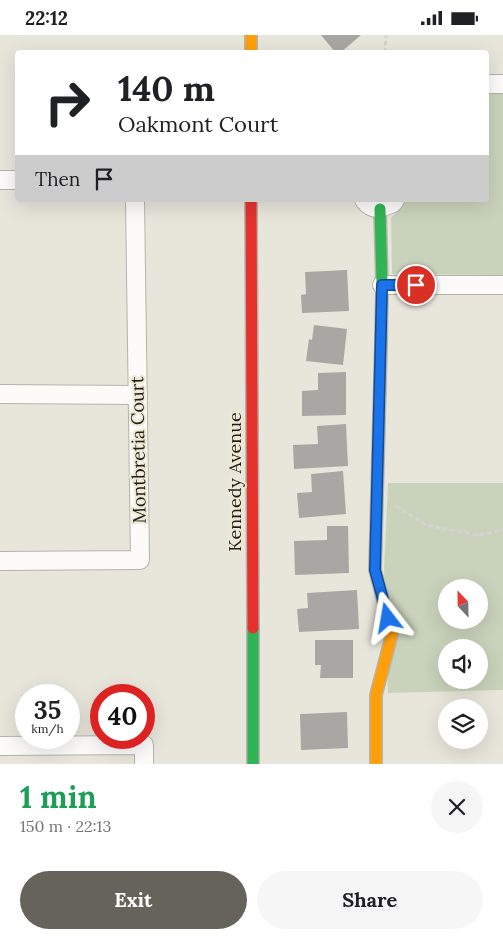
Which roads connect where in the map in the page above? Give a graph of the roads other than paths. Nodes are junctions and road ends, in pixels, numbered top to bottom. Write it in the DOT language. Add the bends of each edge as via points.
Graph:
graph roads {
  1 [pos="251,35"];
  2 [pos="251,50"];
  3 [pos="489,84"];
  4 [pos="503,84"];
  5 [pos="0,180"];
  6 [pos="15,180"];
  7 [pos="135,202"];
  8 [pos="251,202"];
  9 [pos="366,202"];
  10 [pos="387,204"];
  11 [pos="382,285"];
  12 [pos="503,285"];
  13 [pos="0,394"];
  14 [pos="138,395"];
  15 [pos="0,561"];
  16 [pos="0,746"];
  17 [pos="144,764"];
  18 [pos="252,764"];
  19 [pos="376,764"];
  1 -- 2 [label="street"];
  3 -- 4 [label="street"];
  5 -- 6 [label="street"];
  7 -- 14 [label="street, Montbretia Court"];
  8 -- 18 [label="street, Kennedy Avenue"];
  9 -- 10 [label="street" via="368,205"];
  10 -- 11 [label="street"];
  11 -- 12 [label="street"];
  11 -- 19 [label="street" via="375,570 392,634 376,695"];
  13 -- 14 [label="street"];
  14 -- 15 [label="street, Montbretia Court" via="140,560"];
  16 -- 17 [label="street" via="144,745"];
}
